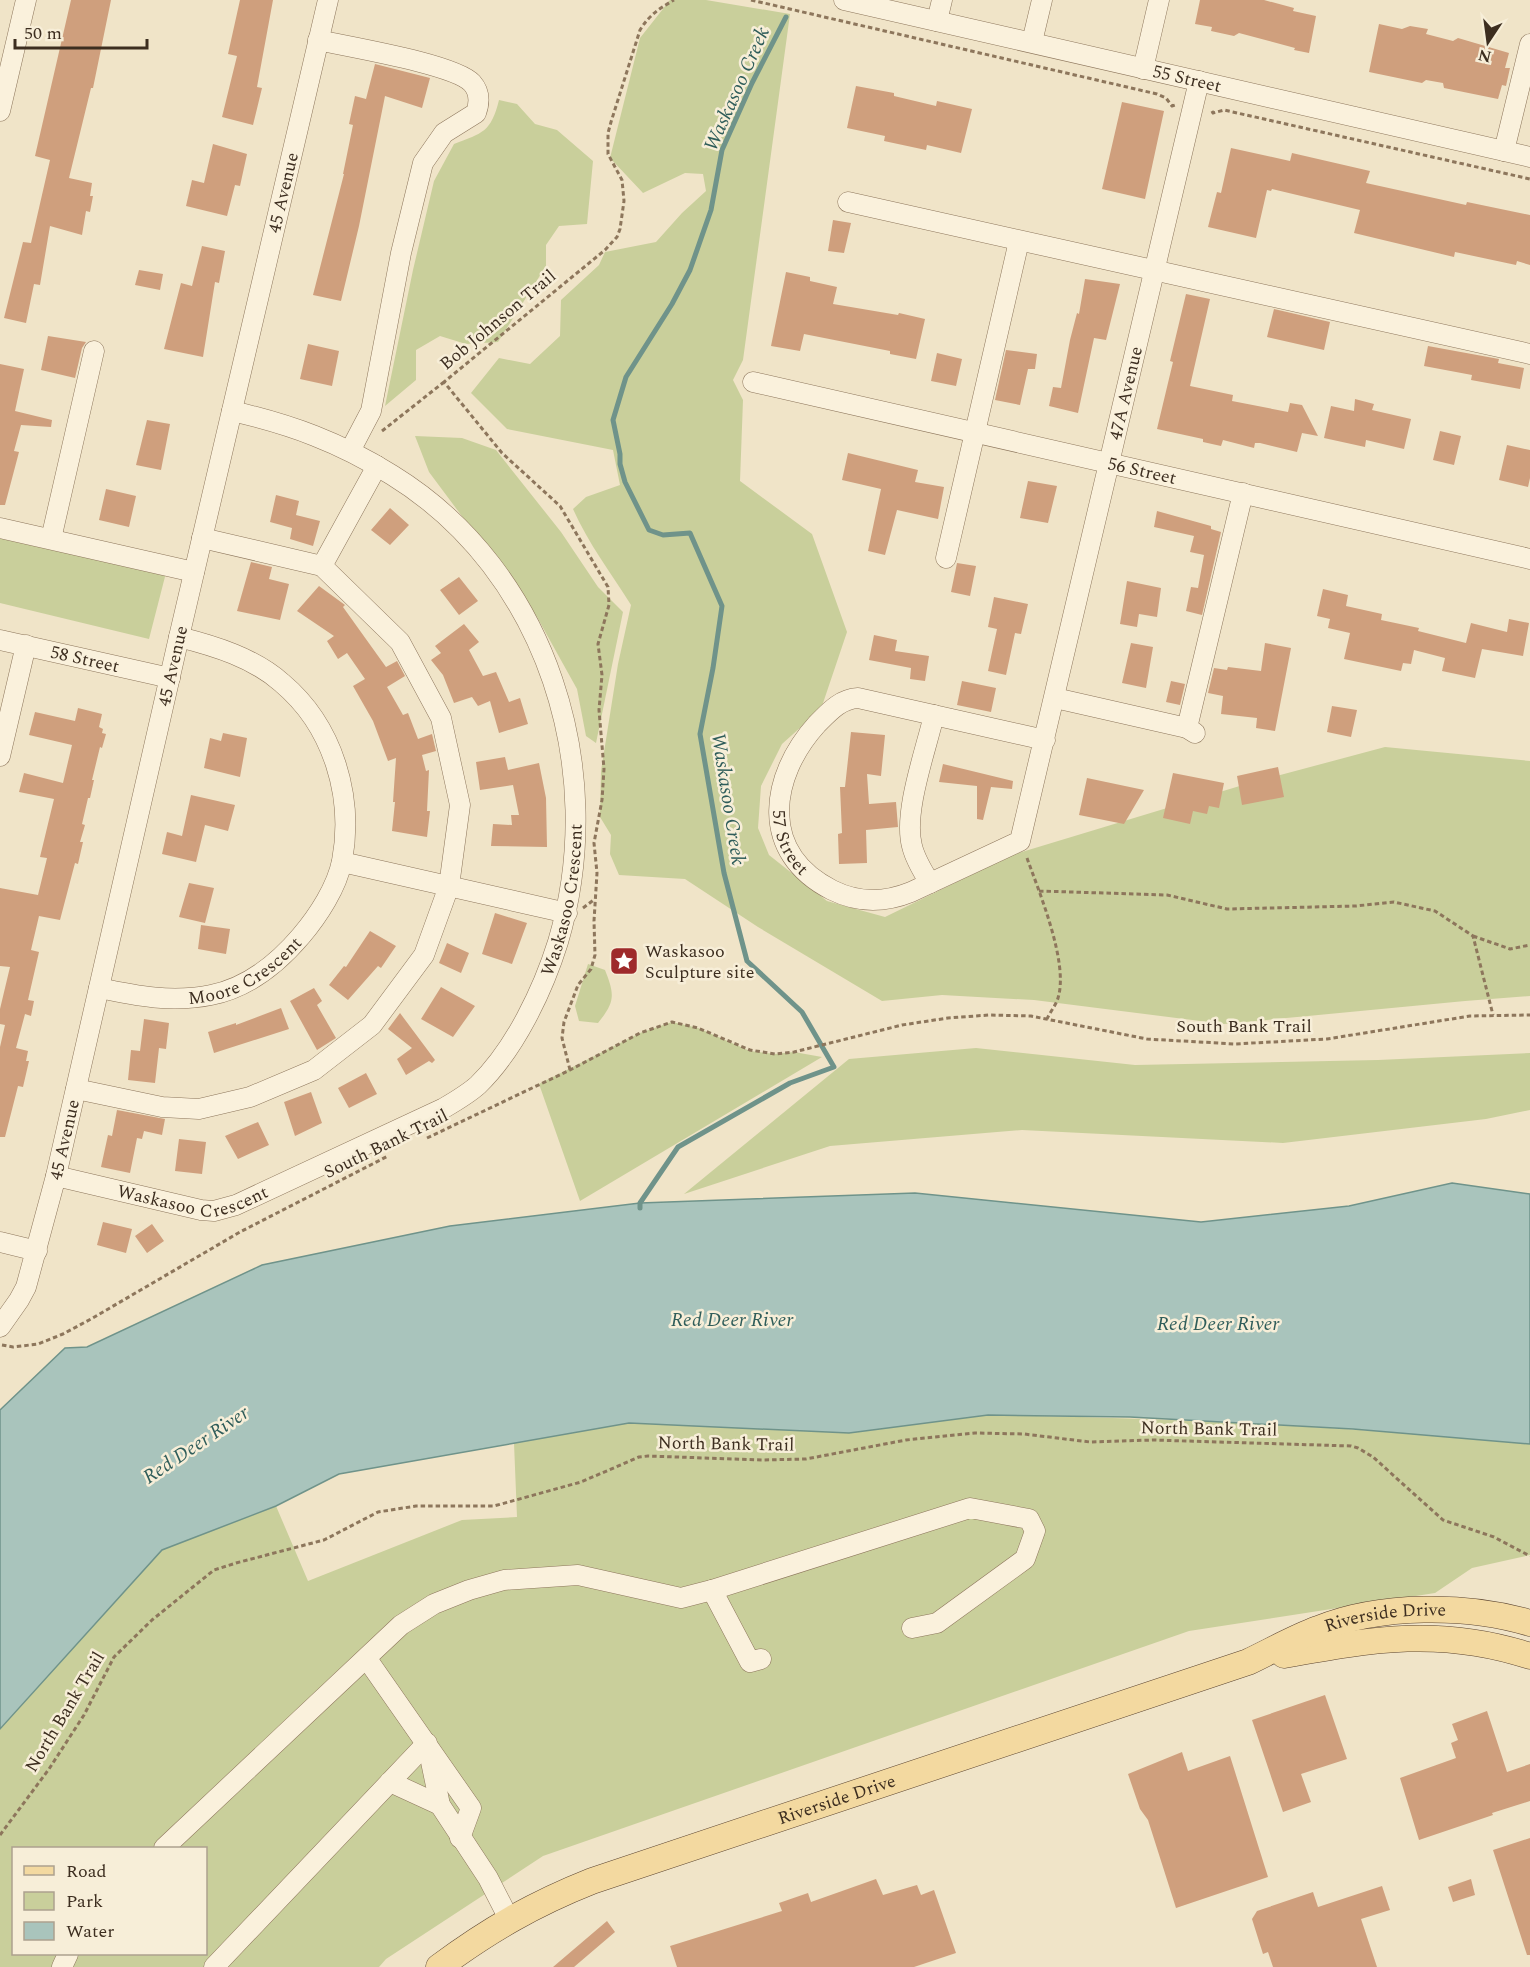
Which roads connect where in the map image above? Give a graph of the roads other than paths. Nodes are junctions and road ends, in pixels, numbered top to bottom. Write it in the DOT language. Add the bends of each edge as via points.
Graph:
graph roads {
  1 [pos="26,0"];
  2 [pos="328,0"];
  3 [pos="844,0"];
  4 [pos="942,0"];
  5 [pos="1042,0"];
  6 [pos="1159,0"];
  7 [pos="937,21"];
  8 [pos="318,40"];
  9 [pos="1032,42"];
  10 [pos="1530,44"];
  11 [pos="1143,69"];
  12 [pos="1199,81"];
  13 [pos="0,111"];
  14 [pos="1504,151"];
  15 [pos="1530,157"];
  16 [pos="848,202"];
  17 [pos="1019,241"];
  18 [pos="1155,271"];
  19 [pos="94,351"];
  20 [pos="1530,354"];
  21 [pos="753,382"];
  22 [pos="232,411"];
  23 [pos="974,431"];
  24 [pos="350,451"];
  25 [pos="1110,462"];
  26 [pos="377,466"];
  27 [pos="1243,493"];
  28 [pos="0,528"];
  29 [pos="202,538"];
  30 [pos="51,539"];
  31 [pos="946,558"];
  32 [pos="1530,559"];
  33 [pos="322,566"];
  34 [pos="194,572"];
  35 [pos="179,637"];
  36 [pos="0,640"];
  37 [pos="26,645"];
  38 [pos="170,678"];
  39 [pos="1055,698"];
  40 [pos="934,715"];
  41 [pos="1045,740"];
  42 [pos="0,756"];
  43 [pos="342,862"];
  44 [pos="930,883"];
  45 [pos="449,886"];
  46 [pos="567,913"];
  47 [pos="99,988"];
  48 [pos="76,1089"];
  49 [pos="56,1176"];
  50 [pos="0,1242"];
  51 [pos="37,1251"];
  52 [pos="0,1327"];
  53 [pos="712,1590"];
  54 [pos="1432,1610"];
  55 [pos="1530,1623"];
  56 [pos="912,1628"];
  57 [pos="1434,1638"];
  58 [pos="1530,1656"];
  59 [pos="367,1659"];
  60 [pos="761,1659"];
  61 [pos="1248,1662"];
  62 [pos="427,1743"];
  63 [pos="390,1782"];
  64 [pos="440,1805"];
  65 [pos="460,1838"];
  66 [pos="165,1847"];
  67 [pos="509,1919"];
  68 [pos="214,1967"];
  69 [pos="439,1967"];
  1 -- 13 [label="street"];
  2 -- 8 [label="street, 45 Avenue"];
  3 -- 7 [label="street, 55 Street"];
  4 -- 7 [label="street"];
  5 -- 9 [label="street"];
  6 -- 11 [label="street"];
  7 -- 9 [label="street, 55 Street"];
  8 -- 22 [label="street, 45 Avenue"];
  8 -- 24 [label="street" via="445,68 472,82 479,94 477,113 444,133 423,163 401,253 371,411"];
  9 -- 11 [label="street, 55 Street"];
  10 -- 14 [label="street"];
  11 -- 12 [label="street, 55 Street"];
  12 -- 14 [label="street, 55 Street"];
  12 -- 18 [label="street, 47A Avenue"];
  14 -- 15 [label="street, 55 Street"];
  16 -- 17 [label="street"];
  17 -- 18 [label="street"];
  17 -- 23 [label="street"];
  18 -- 20 [label="street"];
  18 -- 25 [label="street, 47A Avenue"];
  19 -- 30 [label="street"];
  21 -- 23 [label="street, 56 Street"];
  22 -- 24 [label="street, Waskasoo Crescent" via="302,430"];
  22 -- 29 [label="street, 45 Avenue"];
  23 -- 25 [label="street, 56 Street"];
  23 -- 31 [label="street"];
  24 -- 26 [label="street, Waskasoo Crescent"];
  25 -- 27 [label="street, 56 Street"];
  25 -- 39 [label="street, 47A Avenue"];
  26 -- 33 [label="street"];
  26 -- 46 [label="street, Waskasoo Crescent" via="410,487 475,547 524,614 543,655 569,738 576,796 574,865"];
  27 -- 32 [label="street, 56 Street"];
  27 -- 39 [label="street" via="1191,730"];
  28 -- 30 [label="street"];
  29 -- 33 [label="street"];
  29 -- 34 [label="street, 45 Avenue"];
  30 -- 34 [label="street"];
  33 -- 45 [label="street" via="400,642 441,718 460,805"];
  34 -- 35 [label="street, 45 Avenue"];
  35 -- 38 [label="street, 45 Avenue"];
  35 -- 43 [label="street, Moore Crescent" via="236,655 257,667 281,682 314,719 337,766 344,796"];
  36 -- 37 [label="street, 58 Street"];
  37 -- 38 [label="street, 58 Street"];
  37 -- 42 [label="street"];
  38 -- 47 [label="street, 45 Avenue"];
  39 -- 41 [label="street, 47A Avenue"];
  40 -- 41 [label="street, 57 Street"];
  40 -- 44 [label="street" via="910,824 912,848"];
  40 -- 44 [label="street, 57 Street" via="858,698 842,701 796,751 784,776 779,801 786,846 823,885 851,897 882,901"];
  41 -- 44 [label="street, 57 Street" via="1020,841"];
  43 -- 45 [label="street"];
  43 -- 47 [label="street, Moore Crescent" via="306,930 288,952 245,983 186,999 147,998"];
  45 -- 46 [label="street"];
  45 -- 48 [label="street" via="424,955 372,1025 314,1070 250,1097 199,1109 162,1107"];
  46 -- 49 [label="street, Waskasoo Crescent" via="546,975 519,1030 479,1084 444,1108 236,1205 214,1211"];
  47 -- 48 [label="street, 45 Avenue"];
  48 -- 49 [label="street, 45 Avenue"];
  49 -- 51 [label="street, 45 Avenue"];
  50 -- 51 [label="street"];
  51 -- 52 [label="street, 45 Avenue" via="26,1287"];
  53 -- 56 [label="street" via="970,1508 1029,1519 1035,1531 1025,1559 937,1623"];
  53 -- 59 [label="street" via="681,1598 578,1575 504,1580 434,1604 401,1625"];
  53 -- 60 [label="street" via="750,1662"];
  54 -- 55 [label="main road, Riverside Drive" via="1494,1615"];
  54 -- 57 [label="main road"];
  54 -- 61 [label="main road, Riverside Drive" via="1343,1621 1319,1628"];
  57 -- 58 [label="main road, Riverside Drive"];
  57 -- 61 [label="main road, Riverside Drive" via="1373,1640"];
  59 -- 62 [label="street"];
  59 -- 66 [label="street"];
  61 -- 67 [label="main road, Riverside Drive" via="592,1881"];
  62 -- 63 [label="street"];
  62 -- 64 [label="street"];
  62 -- 65 [label="street" via="471,1808"];
  63 -- 64 [label="street"];
  63 -- 68 [label="street"];
  64 -- 65 [label="street"];
  65 -- 67 [label="street" via="488,1878"];
  67 -- 69 [label="main road, Riverside Drive"];
}
